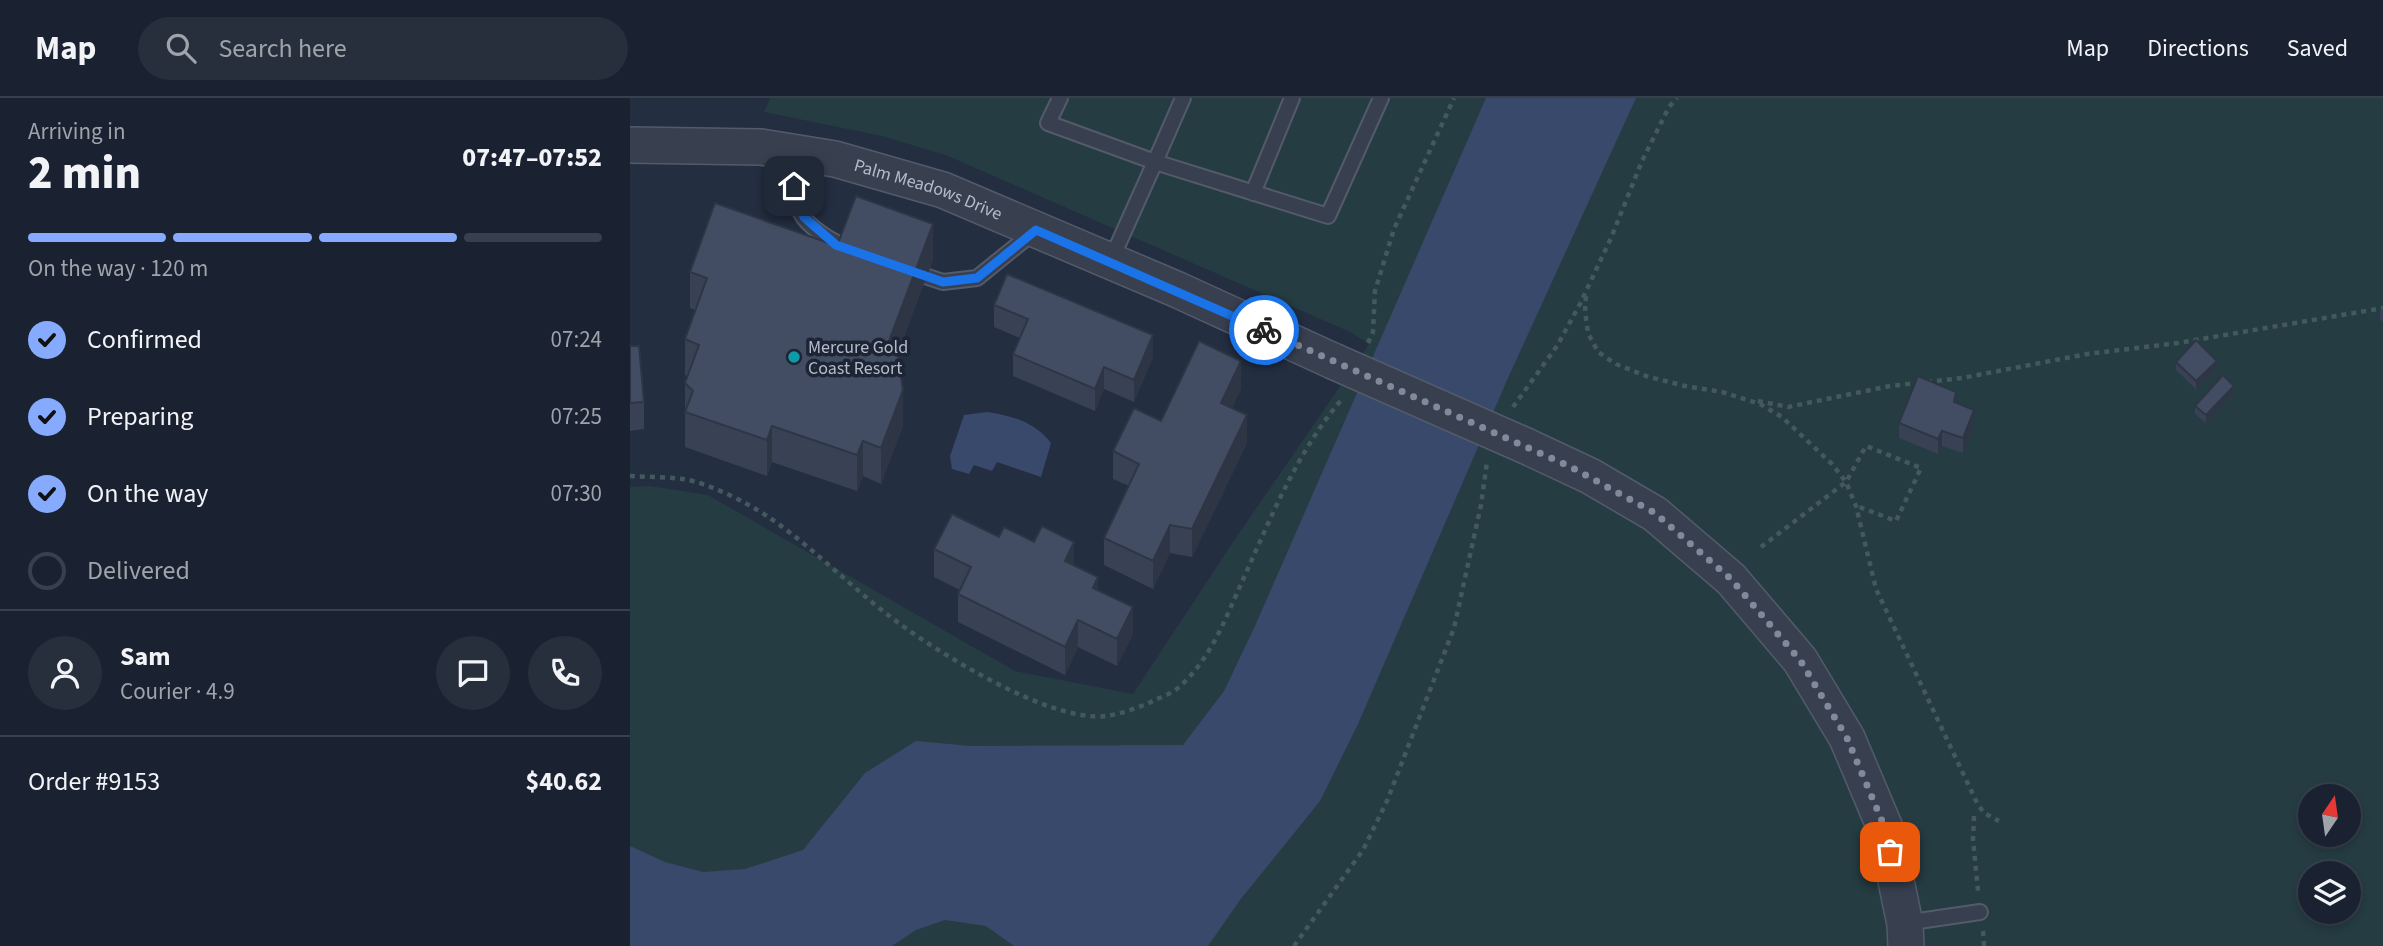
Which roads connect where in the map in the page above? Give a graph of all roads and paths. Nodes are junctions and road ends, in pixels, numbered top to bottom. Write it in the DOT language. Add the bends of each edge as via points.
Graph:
graph roads {
  1 [pos="1060,98"];
  2 [pos="1183,98"];
  3 [pos="1292,98"];
  4 [pos="1381,98"];
  5 [pos="1454,98"];
  6 [pos="1677,98"];
  7 [pos="630,145"];
  8 [pos="791,152"];
  9 [pos="1155,162"];
  10 [pos="1253,192"];
  11 [pos="1036,230"];
  12 [pos="872,257"];
  13 [pos="1110,262"];
  14 [pos="895,266"];
  15 [pos="1587,291"];
  16 [pos="2383,308"];
  17 [pos="1348,357"];
  18 [pos="1344,396"];
  19 [pos="1744,399"];
  20 [pos="1510,413"];
  21 [pos="1487,458"];
  22 [pos="630,476"];
  23 [pos="1846,482"];
  24 [pos="1856,506"];
  25 [pos="1761,547"];
  26 [pos="1975,816"];
  27 [pos="1998,821"];
  28 [pos="1980,912"];
  29 [pos="1905,935"];
  30 [pos="1294,946"];
  31 [pos="1984,946"];
  1 -- 9 [label="lane" via="1048,123"];
  2 -- 9 [label="lane"];
  3 -- 10 [label="lane"];
  4 -- 10 [label="lane" via="1328,216"];
  5 -- 17 [label="path" via="1394,229 1375,291 1373,332"];
  6 -- 15 [label="path" via="1642,161"];
  7 -- 8 [label="street, Palm Meadows Drive" via="761,147"];
  8 -- 11 [label="street, Palm Meadows Drive" via="835,159 943,190"];
  8 -- 12 [label="lane" via="794,186 804,217 836,245"];
  9 -- 10 [label="lane"];
  9 -- 13 [label="lane"];
  11 -- 13 [label="street, Palm Meadows Drive"];
  11 -- 14 [label="lane" via="977,278 943,282"];
  13 -- 17 [label="street, Palm Meadows Drive"];
  15 -- 19 [label="path" via="1588,333 1598,352 1646,376"];
  15 -- 20 [label="path" via="1557,346"];
  16 -- 19 [label="path" via="1890,386 1788,407"];
  17 -- 29 [label="street, Palm Meadows Drive, bridge" via="1590,476 1655,513 1731,579 1800,660 1847,738 1885,828"];
  18 -- 22 [label="path" via="1299,460 1201,663 1177,689 1140,707 1104,716 1063,712 1011,691 942,653 768,517 721,492 685,480"];
  19 -- 23 [label="path" via="1782,417"];
  21 -- 30 [label="path" via="1454,628 1387,801 1363,850"];
  23 -- 24 [label="path"];
  23 -- 24 [label="path" via="1866,446 1921,468 1896,522"];
  23 -- 25 [label="path"];
  24 -- 27 [label="path" via="1876,589 1894,629 1977,803 1983,813"];
  26 -- 28 [label="path"];
  28 -- 29 [label="lane"];
  28 -- 31 [label="path"];
}
